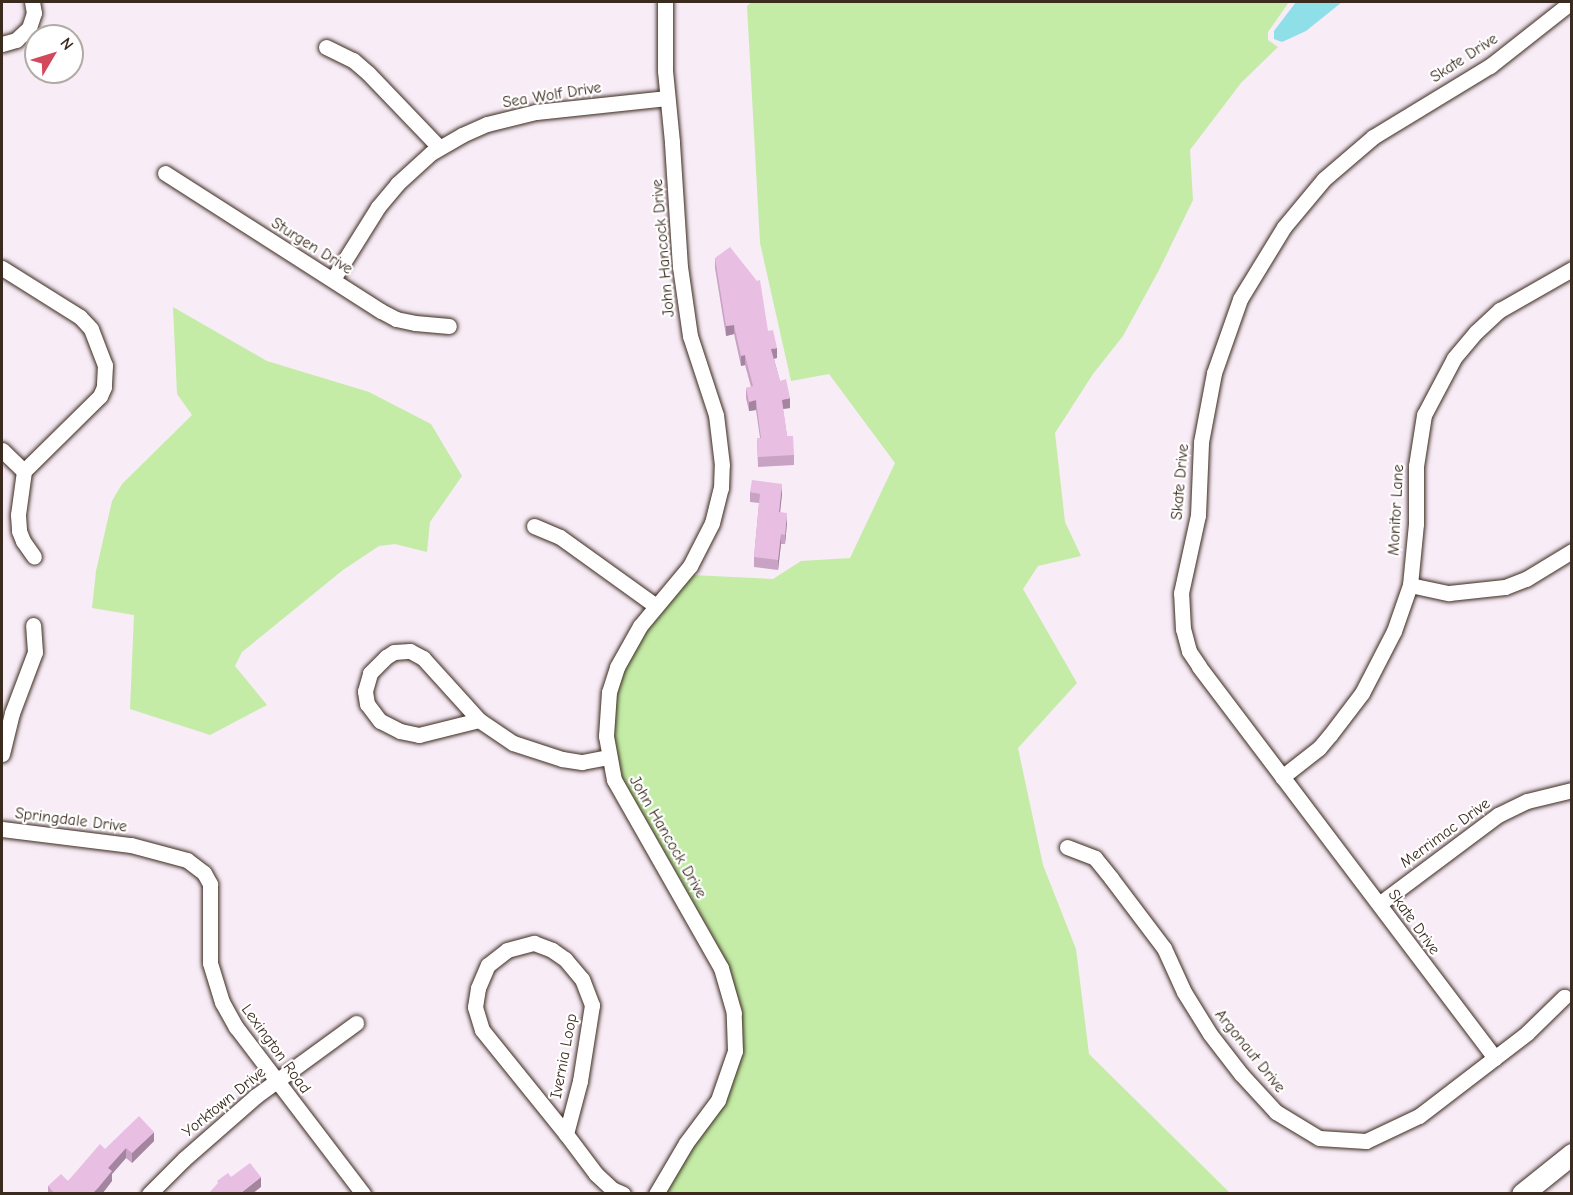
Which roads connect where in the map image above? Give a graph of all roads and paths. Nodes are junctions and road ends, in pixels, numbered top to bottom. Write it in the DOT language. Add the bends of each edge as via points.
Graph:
graph roads {
  1 [pos="32,2"];
  2 [pos="665,2"];
  3 [pos="1571,2"];
  4 [pos="2,44"];
  5 [pos="326,47"];
  6 [pos="667,98"];
  7 [pos="439,147"];
  8 [pos="165,173"];
  9 [pos="2,267"];
  10 [pos="1572,269"];
  11 [pos="333,279"];
  12 [pos="449,326"];
  13 [pos="2,450"];
  14 [pos="24,471"];
  15 [pos="534,526"];
  16 [pos="1572,551"];
  17 [pos="34,557"];
  18 [pos="1410,585"];
  19 [pos="656,606"];
  20 [pos="33,625"];
  21 [pos="479,720"];
  22 [pos="2,754"];
  23 [pos="608,757"];
  24 [pos="1282,777"];
  25 [pos="1572,790"];
  26 [pos="2,829"];
  27 [pos="137,846"];
  28 [pos="1067,847"];
  29 [pos="1379,904"];
  30 [pos="1564,997"];
  31 [pos="356,1023"];
  32 [pos="1495,1058"];
  33 [pos="277,1082"];
  34 [pos="566,1134"];
  35 [pos="1572,1154"];
  36 [pos="149,1194"];
  37 [pos="363,1194"];
  38 [pos="622,1194"];
  39 [pos="656,1194"];
  40 [pos="1522,1194"];
  1 -- 4 [label="street" via="34,13 29,28 16,40"];
  2 -- 6 [label="street, John Hancock Drive"];
  3 -- 24 [label="street, Skate Drive" via="1490,66 1373,137 1324,179 1284,227 1253,274 1226,333 1204,420 1198,515 1182,583 1180,618 1189,651"];
  5 -- 7 [label="street" via="353,60 368,73"];
  6 -- 7 [label="street, Sea Wolf Drive" via="519,115 487,124"];
  6 -- 19 [label="street, John Hancock Drive" via="684,304 690,336 716,415 722,465 721,488 703,543 690,566"];
  7 -- 11 [label="street, Sea Wolf Drive" via="397,184 378,207"];
  8 -- 11 [label="street, Sturgen Drive"];
  9 -- 14 [label="street" via="80,317 91,329 105,365 100,396"];
  10 -- 18 [label="street, Monitor Lane" via="1500,310 1476,332 1454,358 1429,403 1417,457"];
  11 -- 12 [label="street, Sturgen Drive" via="396,319"];
  13 -- 14 [label="street"];
  14 -- 17 [label="street" via="19,531"];
  15 -- 19 [label="street" via="560,537"];
  16 -- 18 [label="street" via="1505,587 1449,593"];
  18 -- 24 [label="street, Monitor Lane" via="1394,631 1362,693 1319,748"];
  19 -- 23 [label="street, John Hancock Drive" via="617,667 606,713"];
  20 -- 22 [label="street" via="35,652"];
  21 -- 21 [label="street" via="423,658 410,651 394,652 370,673 365,691 367,704 380,721 400,731 419,735"];
  21 -- 23 [label="street" via="532,751 582,762"];
  23 -- 39 [label="street, John Hancock Drive" via="614,780 721,968 734,1013 735,1051 718,1100 686,1143"];
  24 -- 29 [label="street, Skate Drive"];
  25 -- 29 [label="street, Merrimac Drive" via="1527,801 1498,815"];
  26 -- 27 [label="street, Springdale Drive"];
  27 -- 33 [label="street, Lexington Road" via="187,860 204,873 210,884 210,963 214,981 236,1027"];
  28 -- 32 [label="street, Argonaut Drive" via="1095,858 1111,878 1164,948 1189,1000 1241,1074 1276,1112 1319,1138 1366,1141 1419,1116"];
  29 -- 32 [label="street, Skate Drive"];
  30 -- 32 [label="street, Argonaut Drive" via="1544,1019"];
  31 -- 33 [label="street, Yorktown Drive"];
  33 -- 36 [label="street, Yorktown Drive" via="214,1131"];
  33 -- 37 [label="street, Lexington Road"];
  34 -- 34 [label="street, Ivernia Loop" via="482,1030 475,1007 488,965 522,944 534,943 565,959 582,979 592,1005 580,1081"];
  34 -- 38 [label="street, Ivernia Loop" via="596,1174"];
  35 -- 40 [label="main road"];
}
